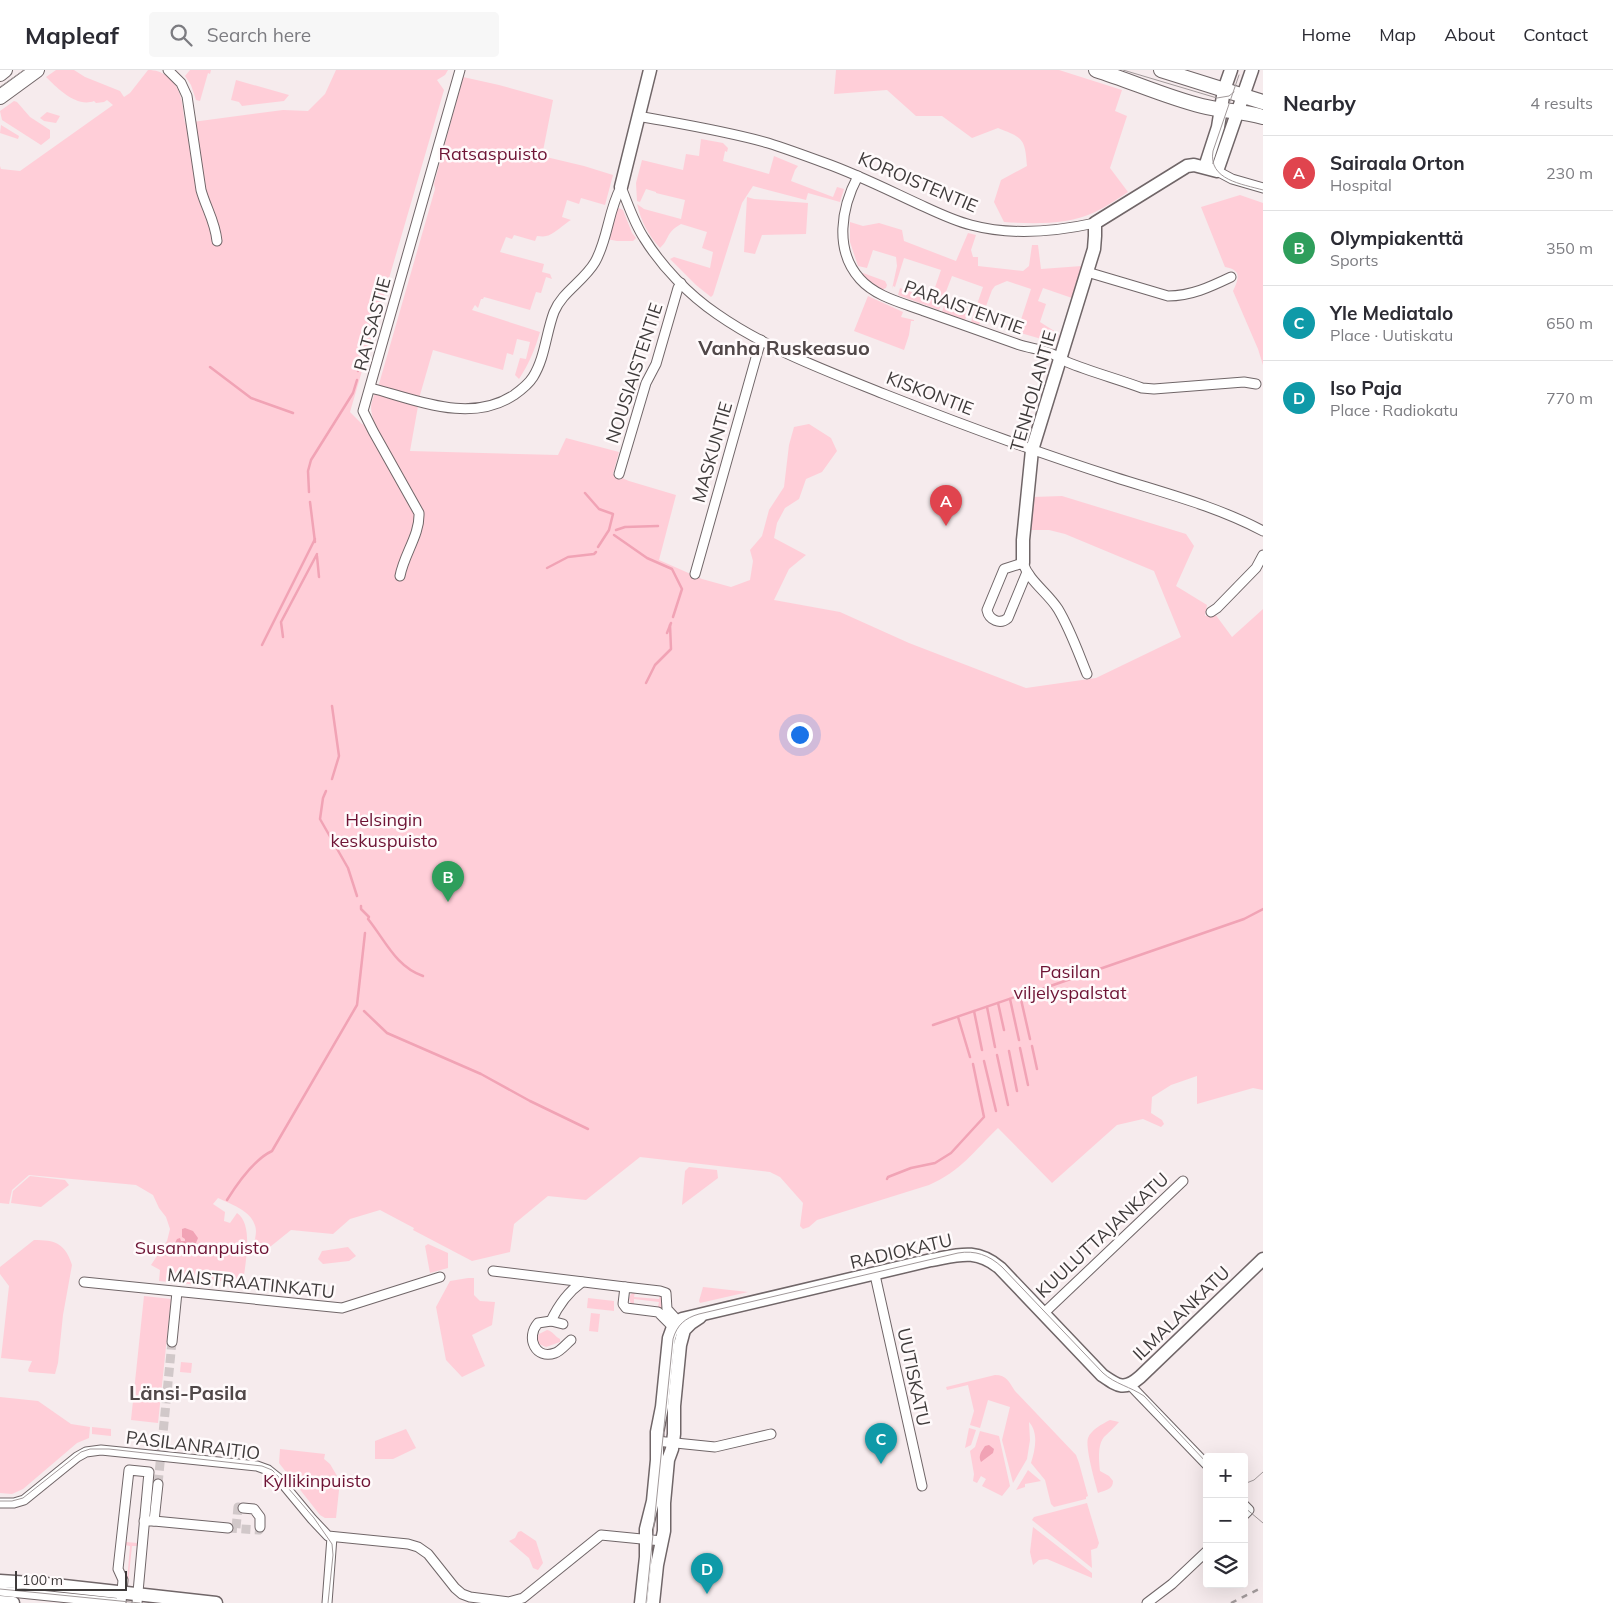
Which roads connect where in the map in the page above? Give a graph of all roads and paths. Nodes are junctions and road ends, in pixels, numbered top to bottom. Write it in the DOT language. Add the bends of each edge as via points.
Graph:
graph roads {
  1 [pos="5,70"];
  2 [pos="37,70"];
  3 [pos="168,70"];
  4 [pos="460,70"];
  5 [pos="650,70"];
  6 [pos="1096,70"];
  7 [pos="1161,70"];
  8 [pos="1231,70"];
  9 [pos="1252,70"];
  10 [pos="0,74"];
  11 [pos="1224,90"];
  12 [pos="1244,96"];
  13 [pos="0,97"];
  14 [pos="1263,102"];
  15 [pos="1221,109"];
  16 [pos="1238,111"];
  17 [pos="638,116"];
  18 [pos="1263,117"];
  19 [pos="1205,168"];
  20 [pos="1217,171"];
  21 [pos="858,176"];
  22 [pos="621,187"];
  23 [pos="1263,188"];
  24 [pos="1094,223"];
  25 [pos="218,241"];
  26 [pos="1087,272"];
  27 [pos="1231,277"];
  28 [pos="682,283"];
  29 [pos="761,340"];
  30 [pos="1060,358"];
  31 [pos="1256,384"];
  32 [pos="371,388"];
  33 [pos="1032,450"];
  34 [pos="619,474"];
  35 [pos="1263,531"];
  36 [pos="1263,555"];
  37 [pos="1025,567"];
  38 [pos="695,574"];
  39 [pos="400,576"];
  40 [pos="1211,612"];
  41 [pos="1087,674"];
  42 [pos="1183,1181"];
  43 [pos="1263,1259"];
  44 [pos="493,1271"];
  45 [pos="875,1274"];
  46 [pos="440,1277"];
  47 [pos="84,1282"];
  48 [pos="582,1282"];
  49 [pos="625,1287"];
  50 [pos="177,1292"];
  51 [pos="1044,1313"];
  52 [pos="550,1321"];
  53 [pos="563,1324"];
  54 [pos="679,1326"];
  55 [pos="571,1340"];
  56 [pos="172,1342"];
  57 [pos="1125,1385"];
  58 [pos="770,1434"];
  59 [pos="656,1441"];
  60 [pos="673,1443"];
  61 [pos="1203,1460"];
  62 [pos="158,1484"];
  63 [pos="922,1486"];
  64 [pos="0,1503"];
  65 [pos="242,1508"];
  66 [pos="149,1521"];
  67 [pos="260,1527"];
  68 [pos="228,1528"];
  69 [pos="332,1537"];
  70 [pos="645,1539"];
  71 [pos="662,1541"];
  72 [pos="1203,1555"];
  73 [pos="0,1581"];
  74 [pos="0,1591"];
  75 [pos="137,1599"];
  76 [pos="120,1600"];
  77 [pos="0,1602"];
  78 [pos="13,1603"];
  79 [pos="216,1603"];
  80 [pos="326,1603"];
  81 [pos="641,1603"];
  82 [pos="653,1603"];
  83 [pos="1148,1603"];
  1 -- 10 [label="main road"];
  2 -- 13 [label="main road"];
  3 -- 25 [label="street" via="181,83 187,96 201,190 214,221"];
  4 -- 32 [label="street, RATSASTIE"];
  5 -- 17 [label="street"];
  6 -- 15 [label="main road" via="1162,94"];
  7 -- 11 [label="main road"];
  8 -- 11 [label="street"];
  9 -- 12 [label="street"];
  11 -- 12 [label="main road"];
  11 -- 15 [label="street"];
  12 -- 14 [label="main road"];
  12 -- 16 [label="street"];
  15 -- 16 [label="main road"];
  15 -- 19 [label="street"];
  16 -- 18 [label="main road"];
  16 -- 20 [label="street"];
  17 -- 21 [label="street, KOROISTENTIE" via="767,143"];
  17 -- 22 [label="street"];
  19 -- 20 [label="street, KOROISTENTIE"];
  19 -- 24 [label="street, KOROISTENTIE" via="1187,166"];
  20 -- 23 [label="street"];
  21 -- 24 [label="street, KOROISTENTIE" via="952,218 992,230 1045,231"];
  21 -- 30 [label="street, PARAISTENTIE" via="844,212 843,244 853,270 866,285 902,303"];
  22 -- 28 [label="street, KISKONTIE" via="643,237"];
  22 -- 32 [label="street" via="595,261 559,302 538,366 522,390 492,407 469,410 434,405"];
  24 -- 26 [label="street, TENHOLANTIE" via="1094,249"];
  26 -- 27 [label="street" via="1168,296 1196,292"];
  26 -- 30 [label="street, TENHOLANTIE"];
  28 -- 29 [label="street, KISKONTIE" via="717,314"];
  28 -- 34 [label="street, NOUSIAISTENTIE" via="656,364 646,383"];
  29 -- 33 [label="street, KISKONTIE" via="826,371"];
  29 -- 38 [label="street, MASKUNTIE"];
  30 -- 31 [label="street, PARAISTENTIE" via="1148,389 1244,382"];
  30 -- 33 [label="street, TENHOLANTIE"];
  32 -- 39 [label="street, RATSASTIE" via="364,411 418,513 419,522"];
  33 -- 35 [label="street, KISKONTIE" via="1220,511"];
  33 -- 37 [label="street, TENHOLANTIE" via="1023,540"];
  36 -- 40 [label="street" via="1256,568"];
  37 -- 37 [label="street" via="1004,569 986,610 990,618 1005,621 1010,615"];
  37 -- 41 [label="street" via="1059,610"];
  42 -- 51 [label="street, KUULUTTAJANKATU"];
  43 -- 57 [label="street, ILMALANKATU"];
  44 -- 48 [label="street"];
  45 -- 51 [label="street, RADIOKATU" via="962,1254 977,1255 1000,1268"];
  45 -- 54 [label="street, RADIOKATU" via="686,1317"];
  45 -- 63 [label="street, UUTISKATU"];
  46 -- 50 [label="street, MAISTRAATINKATU" via="342,1308"];
  47 -- 50 [label="street, MAISTRAATINKATU"];
  48 -- 49 [label="street"];
  48 -- 52 [label="street" via="558,1306"];
  49 -- 54 [label="street" via="666,1293 668,1309"];
  49 -- 54 [label="street" via="626,1308 658,1312"];
  50 -- 56 [label="street"];
  51 -- 57 [label="street, RADIOKATU" via="1102,1375"];
  52 -- 53 [label="street"];
  52 -- 55 [label="street" via="538,1323 533,1328 532,1342 536,1348 548,1354 555,1353"];
  54 -- 59 [label="street" via="670,1338"];
  54 -- 60 [label="street"];
  57 -- 61 [label="street"];
  58 -- 60 [label="street" via="715,1447"];
  59 -- 60 [label="street"];
  59 -- 70 [label="street" via="654,1493"];
  60 -- 71 [label="street" via="668,1460"];
  62 -- 66 [label="street"];
  64 -- 69 [label="street, PASILANRAITIO" via="24,1500 77,1457 101,1450 262,1468 278,1478 320,1529"];
  65 -- 67 [label="street" via="254,1509 260,1517"];
  66 -- 68 [label="street"];
  66 -- 75 [label="street"];
  66 -- 76 [label="street" via="150,1472 129,1470 118,1569 123,1580"];
  69 -- 70 [label="street" via="418,1547 428,1554 462,1594 470,1598 509,1602 523,1598 601,1535"];
  69 -- 80 [label="street"];
  70 -- 71 [label="street"];
  70 -- 81 [label="street"];
  71 -- 82 [label="street"];
  72 -- 83 [label="street"];
  73 -- 76 [label="street" via="46,1584"];
  74 -- 76 [label="street"];
  75 -- 76 [label="street"];
  75 -- 79 [label="street"];
  77 -- 78 [label="street"];
}
